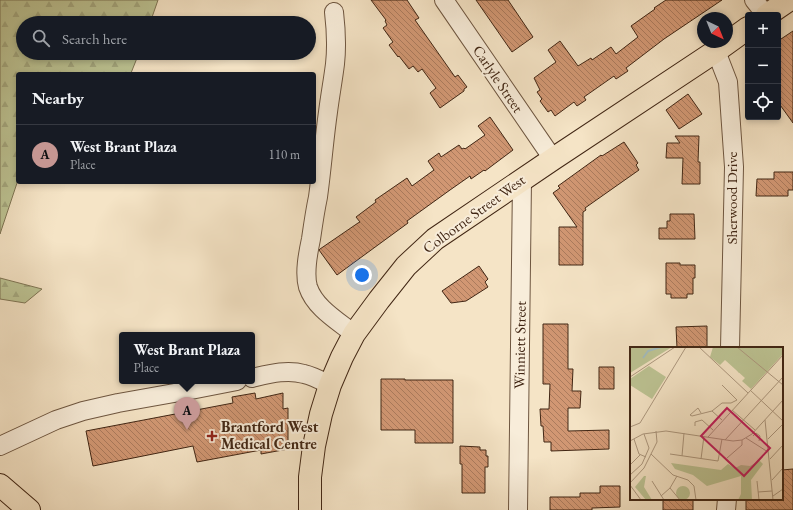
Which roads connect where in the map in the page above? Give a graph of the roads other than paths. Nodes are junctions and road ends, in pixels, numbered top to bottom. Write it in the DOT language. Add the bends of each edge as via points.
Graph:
graph roads {
  1 [pos="444,0"];
  2 [pos="754,0"];
  3 [pos="789,0"];
  4 [pos="334,12"];
  5 [pos="764,12"];
  6 [pos="771,12"];
  7 [pos="745,30"];
  8 [pos="716,51"];
  9 [pos="553,159"];
  10 [pos="522,180"];
  11 [pos="354,334"];
  12 [pos="730,347"];
  13 [pos="255,377"];
  14 [pos="222,384"];
  15 [pos="330,385"];
  16 [pos="0,446"];
  17 [pos="0,485"];
  18 [pos="727,500"];
  19 [pos="28,510"];
  20 [pos="310,510"];
  21 [pos="518,510"];
  22 [pos="726,510"];
  1 -- 9 [label="street, Carlyle Street"];
  2 -- 5 [label="street"];
  3 -- 6 [label="main road"];
  4 -- 11 [label="street" via="335,63 322,155 322,173 307,261 307,280 311,294 319,306"];
  7 -- 8 [label="main road, Colborne Street West"];
  8 -- 9 [label="main road, Colborne Street West"];
  8 -- 12 [label="street, Sherwood Drive" via="728,82 734,167"];
  9 -- 10 [label="main road, Colborne Street West"];
  10 -- 11 [label="main road, Colborne Street West" via="435,239 406,266"];
  10 -- 21 [label="street, Winniett Street"];
  11 -- 15 [label="main road, Colborne Street West"];
  13 -- 15 [label="street" via="290,372 304,374"];
  14 -- 16 [label="street" via="83,411 56,420"];
  15 -- 20 [label="main road, Colborne Street West" via="314,446 310,477"];
  17 -- 19 [label="main road"];
  18 -- 22 [label="street"];
}
